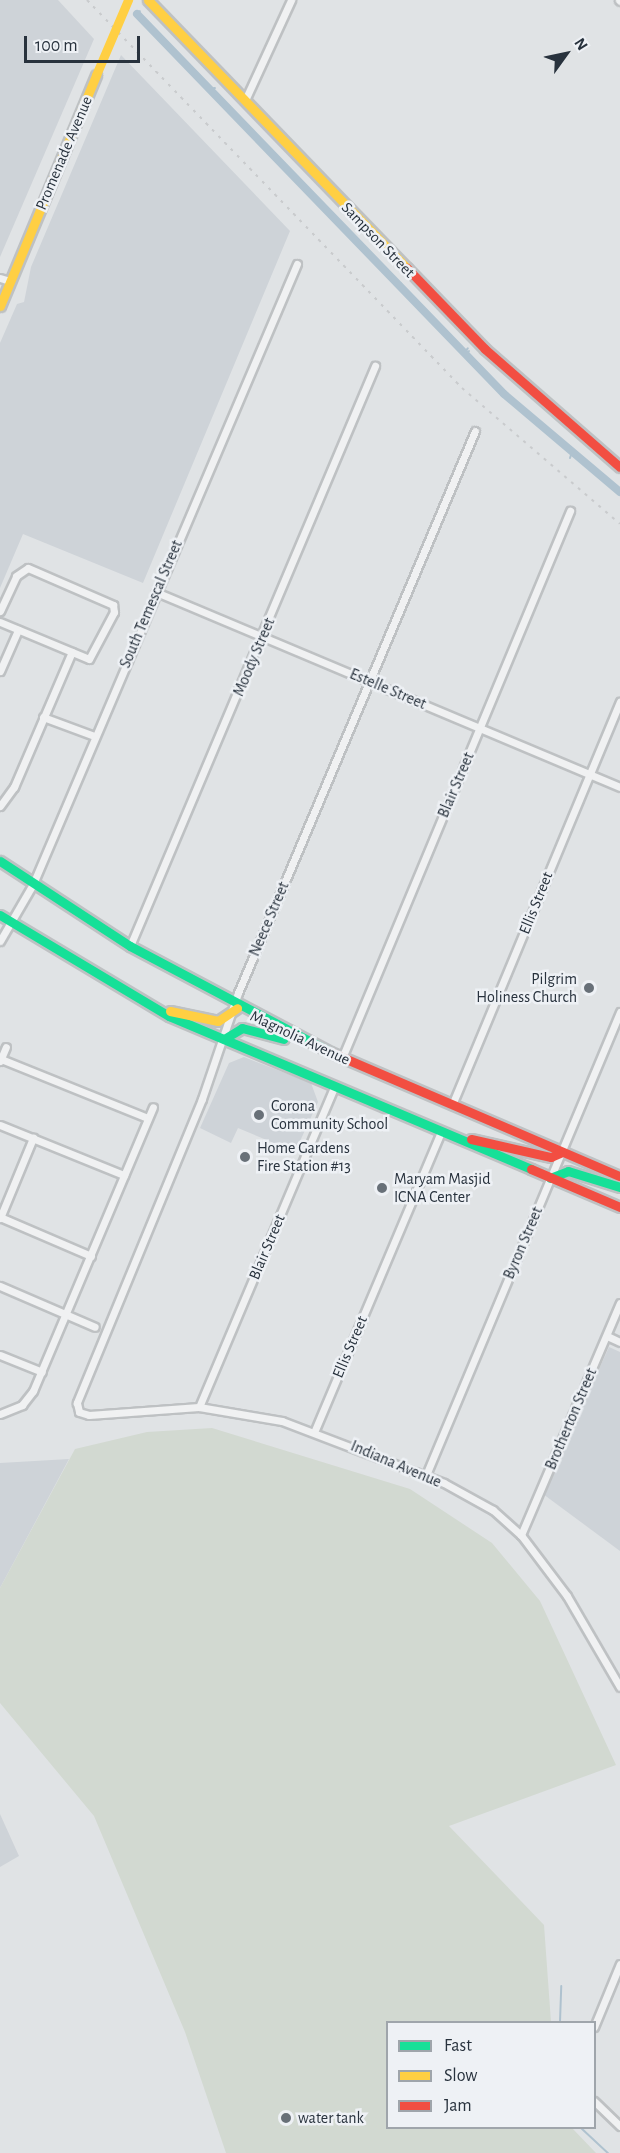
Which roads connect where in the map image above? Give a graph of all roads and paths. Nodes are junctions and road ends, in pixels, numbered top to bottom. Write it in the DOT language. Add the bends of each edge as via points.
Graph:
graph roads {
  1 [pos="128,0"];
  2 [pos="148,0"];
  3 [pos="291,0"];
  4 [pos="246,98"];
  5 [pos="297,264"];
  6 [pos="0,278"];
  7 [pos="10,281"];
  8 [pos="0,306"];
  9 [pos="375,366"];
  10 [pos="475,431"];
  11 [pos="620,467"];
  12 [pos="570,511"];
  13 [pos="156,592"];
  14 [pos="0,611"];
  15 [pos="0,622"];
  16 [pos="18,630"];
  17 [pos="263,635"];
  18 [pos="72,652"];
  19 [pos="0,671"];
  20 [pos="369,681"];
  21 [pos="620,702"];
  22 [pos="43,717"];
  23 [pos="479,729"];
  24 [pos="94,736"];
  25 [pos="589,774"];
  26 [pos="620,787"];
  27 [pos="0,806"];
  28 [pos="0,861"];
  29 [pos="33,884"];
  30 [pos="4,918"];
  31 [pos="0,941"];
  32 [pos="130,946"];
  33 [pos="144,1003"];
  34 [pos="237,1008"];
  35 [pos="620,1012"];
  36 [pos="224,1039"];
  37 [pos="6,1047"];
  38 [pos="324,1051"];
  39 [pos="342,1058"];
  40 [pos="1,1060"];
  41 [pos="334,1087"];
  42 [pos="452,1105"];
  43 [pos="153,1107"];
  44 [pos="148,1118"];
  45 [pos="0,1125"];
  46 [pos="441,1132"];
  47 [pos="33,1138"];
  48 [pos="562,1152"];
  49 [pos="124,1175"];
  50 [pos="620,1176"];
  51 [pos="550,1178"];
  52 [pos="620,1187"];
  53 [pos="620,1207"];
  54 [pos="0,1218"];
  55 [pos="91,1256"];
  56 [pos="0,1286"];
  57 [pos="620,1303"];
  58 [pos="67,1313"];
  59 [pos="95,1326"];
  60 [pos="607,1336"];
  61 [pos="620,1342"];
  62 [pos="0,1355"];
  63 [pos="42,1372"];
  64 [pos="199,1407"];
  65 [pos="79,1412"];
  66 [pos="0,1414"];
  67 [pos="315,1430"];
  68 [pos="426,1475"];
  69 [pos="521,1535"];
  70 [pos="620,1687"];
  71 [pos="620,1964"];
  72 [pos="596,2022"];
  73 [pos="596,2103"];
  74 [pos="620,2126"];
  1 -- 7 [label="main road, Promenade Avenue, bridge"];
  2 -- 4 [label="main road, Sampson Street"];
  3 -- 4 [label="street"];
  4 -- 11 [label="main road, Sampson Street" via="478,342"];
  5 -- 13 [label="street, South Temescal Street"];
  6 -- 7 [label="street"];
  7 -- 8 [label="main road, Promenade Avenue"];
  9 -- 17 [label="street, Moody Street"];
  10 -- 20 [label="street, Neece Street"];
  12 -- 23 [label="street, Blair Street"];
  13 -- 17 [label="street, Estelle Street"];
  13 -- 24 [label="street, South Temescal Street"];
  14 -- 18 [label="street" via="16,576 28,568 113,605 96,655 89,659"];
  15 -- 16 [label="street"];
  16 -- 18 [label="street"];
  16 -- 19 [label="street"];
  17 -- 20 [label="street, Estelle Street"];
  17 -- 32 [label="street, Moody Street"];
  18 -- 22 [label="street"];
  20 -- 23 [label="street, Estelle Street"];
  20 -- 34 [label="street, Neece Street" via="238,993"];
  21 -- 25 [label="street, Ellis Street"];
  22 -- 24 [label="street"];
  22 -- 27 [label="street" via="14,787"];
  23 -- 25 [label="street, Estelle Street"];
  23 -- 39 [label="street, Blair Street"];
  24 -- 29 [label="street, South Temescal Street"];
  25 -- 26 [label="street, Estelle Street"];
  25 -- 42 [label="street, Ellis Street"];
  28 -- 29 [label="main road, Magnolia Avenue"];
  29 -- 30 [label="street, South Temescal Street"];
  29 -- 32 [label="main road, Magnolia Avenue"];
  30 -- 31 [label="street, South Temescal Street"];
  30 -- 33 [label="main road, Magnolia Avenue"];
  32 -- 34 [label="main road, Magnolia Avenue"];
  33 -- 34 [label="main road" via="214,1021 227,1020"];
  33 -- 36 [label="main road, Magnolia Avenue"];
  34 -- 36 [label="street, Neece Street"];
  34 -- 38 [label="main road, Magnolia Avenue"];
  35 -- 48 [label="street, Byron Street"];
  36 -- 38 [label="main road" via="242,1028"];
  36 -- 41 [label="main road, Magnolia Avenue"];
  36 -- 65 [label="street, Neece Street" via="77,1395"];
  37 -- 40 [label="street"];
  38 -- 39 [label="main road, Magnolia Avenue"];
  39 -- 42 [label="main road, Magnolia Avenue"];
  40 -- 44 [label="street"];
  41 -- 46 [label="main road, Magnolia Avenue"];
  41 -- 64 [label="street, Blair Street"];
  42 -- 48 [label="main road, Magnolia Avenue"];
  43 -- 44 [label="street"];
  44 -- 49 [label="street"];
  45 -- 47 [label="street"];
  46 -- 48 [label="main road" via="551,1157"];
  46 -- 51 [label="main road, Magnolia Avenue"];
  46 -- 67 [label="street, Ellis Street"];
  47 -- 49 [label="street"];
  47 -- 54 [label="street"];
  48 -- 50 [label="main road, Magnolia Avenue"];
  48 -- 51 [label="street, Byron Street"];
  49 -- 55 [label="street"];
  51 -- 52 [label="main road" via="568,1171"];
  51 -- 53 [label="main road, Magnolia Avenue"];
  51 -- 68 [label="street, Byron Street"];
  54 -- 55 [label="street"];
  55 -- 58 [label="street"];
  56 -- 58 [label="street"];
  57 -- 60 [label="street, Brotherton Street"];
  58 -- 59 [label="street"];
  58 -- 63 [label="street"];
  60 -- 61 [label="street"];
  60 -- 69 [label="street, Brotherton Street"];
  62 -- 63 [label="street"];
  63 -- 66 [label="street" via="22,1405"];
  64 -- 65 [label="street, Indiana Avenue" via="89,1415"];
  64 -- 67 [label="street, Indiana Avenue"];
  67 -- 68 [label="street, Indiana Avenue"];
  68 -- 69 [label="street, Indiana Avenue" via="493,1510"];
  69 -- 70 [label="street, Indiana Avenue" via="567,1596"];
  71 -- 72 [label="street"];
  73 -- 74 [label="street"];
}
